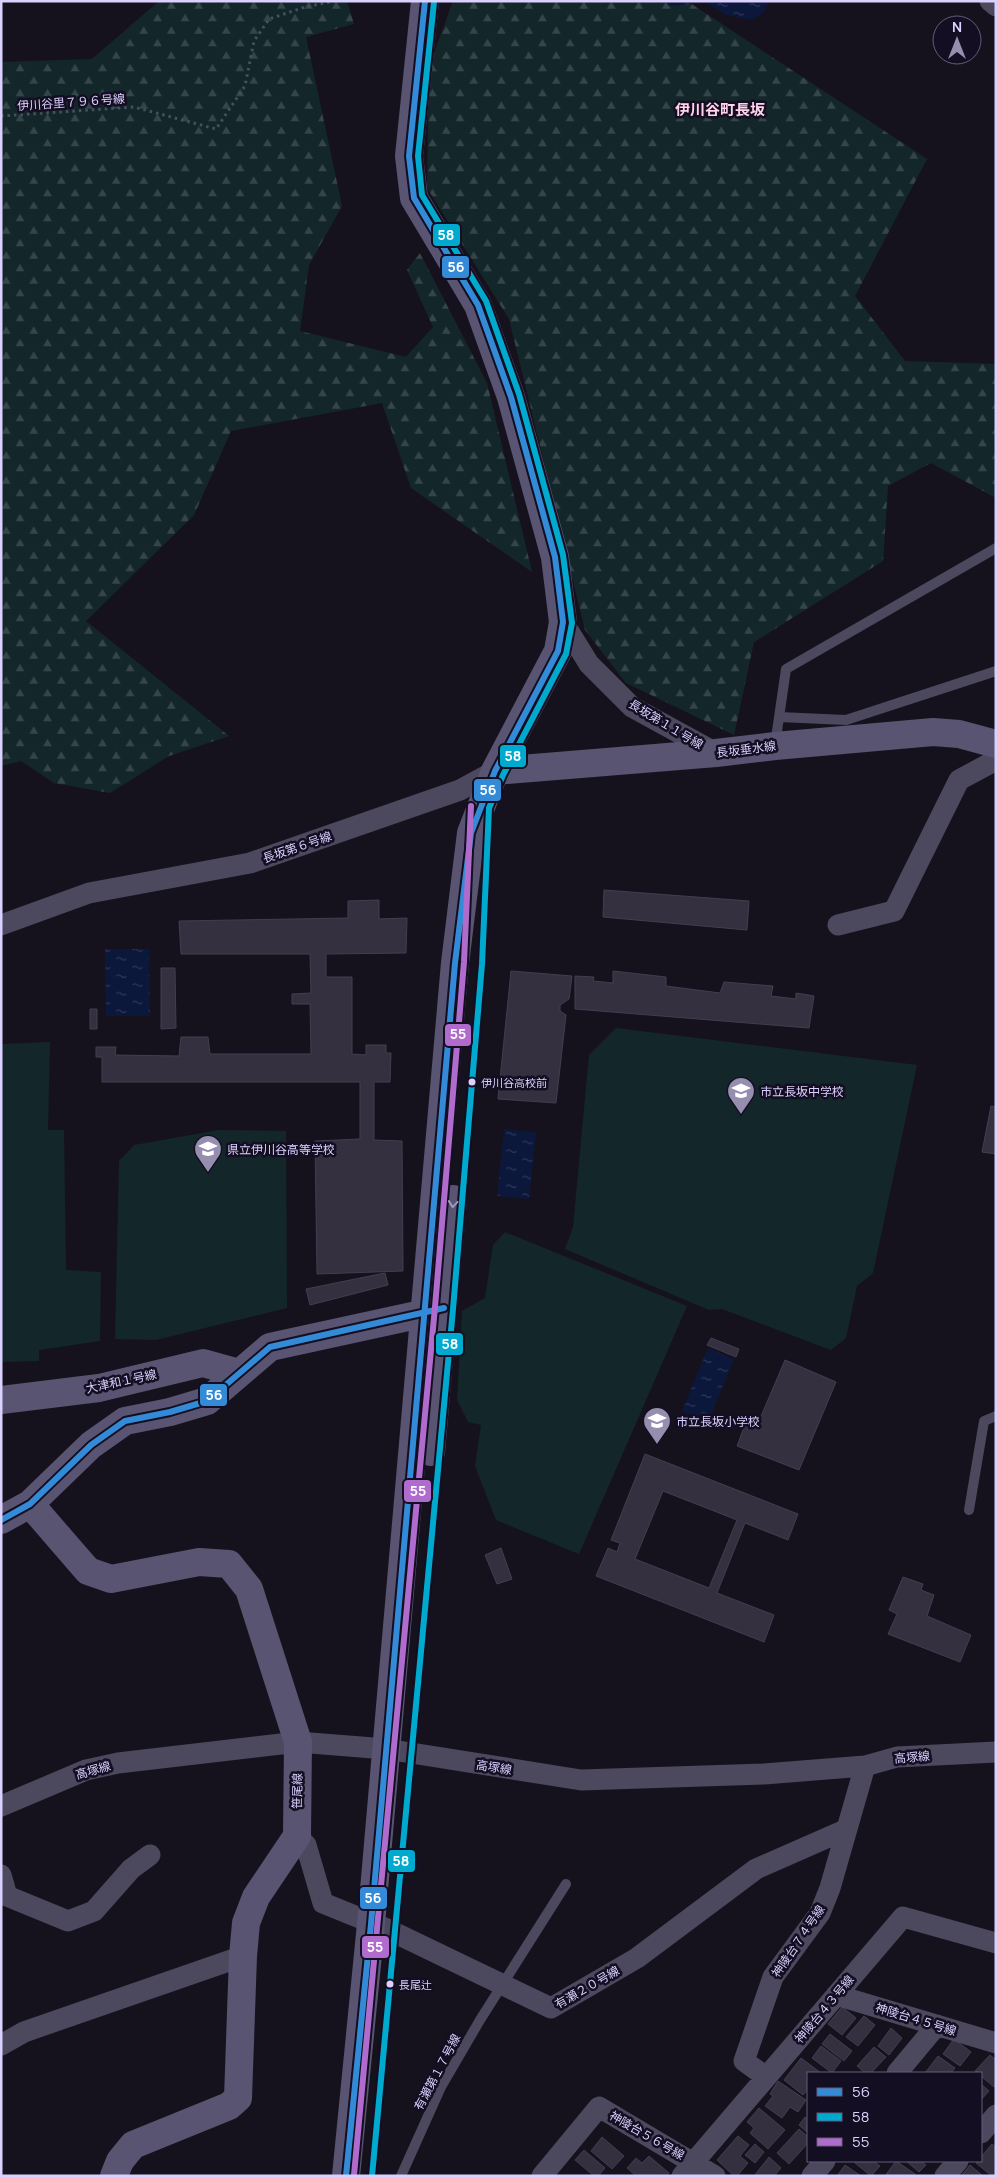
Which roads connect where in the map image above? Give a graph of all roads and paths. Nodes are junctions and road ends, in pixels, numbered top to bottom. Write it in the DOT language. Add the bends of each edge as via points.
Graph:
graph roads {
  1 [pos="335,1"];
  2 [pos="425,1"];
  3 [pos="990,1"];
  4 [pos="996,6"];
  5 [pos="1,116"];
  6 [pos="996,548"];
  7 [pos="563,622"];
  8 [pos="996,671"];
  9 [pos="779,717"];
  10 [pos="996,744"];
  11 [pos="775,746"];
  12 [pos="716,753"];
  13 [pos="996,760"];
  14 [pos="494,771"];
  15 [pos="838,924"];
  16 [pos="1,925"];
  17 [pos="434,1311"];
  18 [pos="239,1373"];
  19 [pos="1,1400"];
  20 [pos="996,1416"];
  21 [pos="30,1504"];
  22 [pos="969,1510"];
  23 [pos="1,1520"];
  24 [pos="298,1742"];
  25 [pos="395,1751"];
  26 [pos="996,1752"];
  27 [pos="865,1766"];
  28 [pos="1,1806"];
  29 [pos="847,1829"];
  30 [pos="297,1836"];
  31 [pos="150,1855"];
  32 [pos="1,1875"];
  33 [pos="566,1884"];
  34 [pos="379,1926"];
  35 [pos="996,1943"];
  36 [pos="243,1956"];
  37 [pos="503,1985"];
  38 [pos="836,1995"];
  39 [pos="937,2026"];
  40 [pos="996,2043"];
  41 [pos="1,2045"];
  42 [pos="898,2072"];
  43 [pos="766,2077"];
  44 [pos="996,2115"];
  45 [pos="982,2132"];
  46 [pos="823,2162"];
  47 [pos="957,2162"];
  48 [pos="688,2169"];
  49 [pos="114,2176"];
  50 [pos="346,2176"];
  51 [pos="363,2176"];
  52 [pos="401,2176"];
  53 [pos="542,2176"];
  54 [pos="715,2176"];
  55 [pos="812,2176"];
  56 [pos="945,2176"];
  1 -- 5 [label="path, 伊川谷里７９６号線" via="270,19 254,41 245,86 216,129 134,106"];
  2 -- 7 [label="main road" via="409,156 414,198 478,305 511,397 555,557"];
  3 -- 4 [label="street"];
  6 -- 9 [label="lane" via="786,669"];
  7 -- 12 [label="street, 長坂第１１号線" via="589,664 632,707"];
  7 -- 14 [label="main road" via="558,651"];
  8 -- 9 [label="lane" via="846,720"];
  9 -- 11 [label="lane"];
  10 -- 11 [label="main road, 長坂垂水線" via="959,734 933,732"];
  11 -- 12 [label="main road, 長坂垂水線"];
  12 -- 14 [label="main road, 長坂垂水線"];
  13 -- 15 [label="street" via="959,780 894,911"];
  14 -- 16 [label="street, 長坂第６号線" via="460,790 250,863 89,893"];
  14 -- 17 [label="main road" via="471,833 455,963"];
  17 -- 18 [label="main road" via="270,1347"];
  17 -- 25 [label="main road"];
  18 -- 19 [label="main road, 大津和１号線" via="203,1363 99,1388"];
  18 -- 21 [label="main road" via="207,1401 125,1421 91,1445"];
  20 -- 22 [label="lane" via="984,1421"];
  21 -- 23 [label="main road"];
  21 -- 24 [label="main road, 笹尾線" via="88,1571 111,1579 199,1562 229,1564 249,1589"];
  24 -- 25 [label="street, 高塚線"];
  24 -- 28 [label="street, 高塚線" via="118,1763 86,1770"];
  24 -- 30 [label="main road, 笹尾線"];
  25 -- 27 [label="street, 高塚線" via="581,1780 764,1774"];
  25 -- 34 [label="main road"];
  26 -- 27 [label="street, 高塚線" via="897,1757"];
  27 -- 29 [label="street, 神陵台７４号線"];
  29 -- 37 [label="street, 有瀬２０号線" via="756,1869 637,1958 551,2008"];
  29 -- 43 [label="street, 神陵台７４号線" via="820,1913 773,1977 744,2061"];
  30 -- 34 [label="street, 有瀬２０号線" via="306,1845 323,1903"];
  30 -- 36 [label="main road" via="256,1897 246,1923"];
  31 -- 32 [label="street" via="131,1869 94,1911 68,1921 7,1896"];
  33 -- 37 [label="lane, 有瀬第１７号線"];
  34 -- 37 [label="street, 有瀬２０号線"];
  34 -- 50 [label="main road"];
  34 -- 51 [label="main road"];
  35 -- 38 [label="street, 神陵台４３号線" via="903,1917"];
  36 -- 41 [label="street" via="24,2032"];
  36 -- 49 [label="main road" via="238,2098 229,2106 133,2145 120,2161"];
  37 -- 52 [label="lane, 有瀬第１７号線" via="441,2087"];
  38 -- 39 [label="street, 神陵台４５号線"];
  38 -- 43 [label="street, 神陵台４３号線"];
  39 -- 40 [label="street, 神陵台４５号線"];
  39 -- 42 [label="street"];
  43 -- 48 [label="street, 神陵台４３号線"];
  44 -- 45 [label="street"];
  46 -- 55 [label="street"];
  47 -- 56 [label="street"];
  48 -- 53 [label="street, 神陵台５６号線" via="599,2107"];
  48 -- 54 [label="street"];
}
